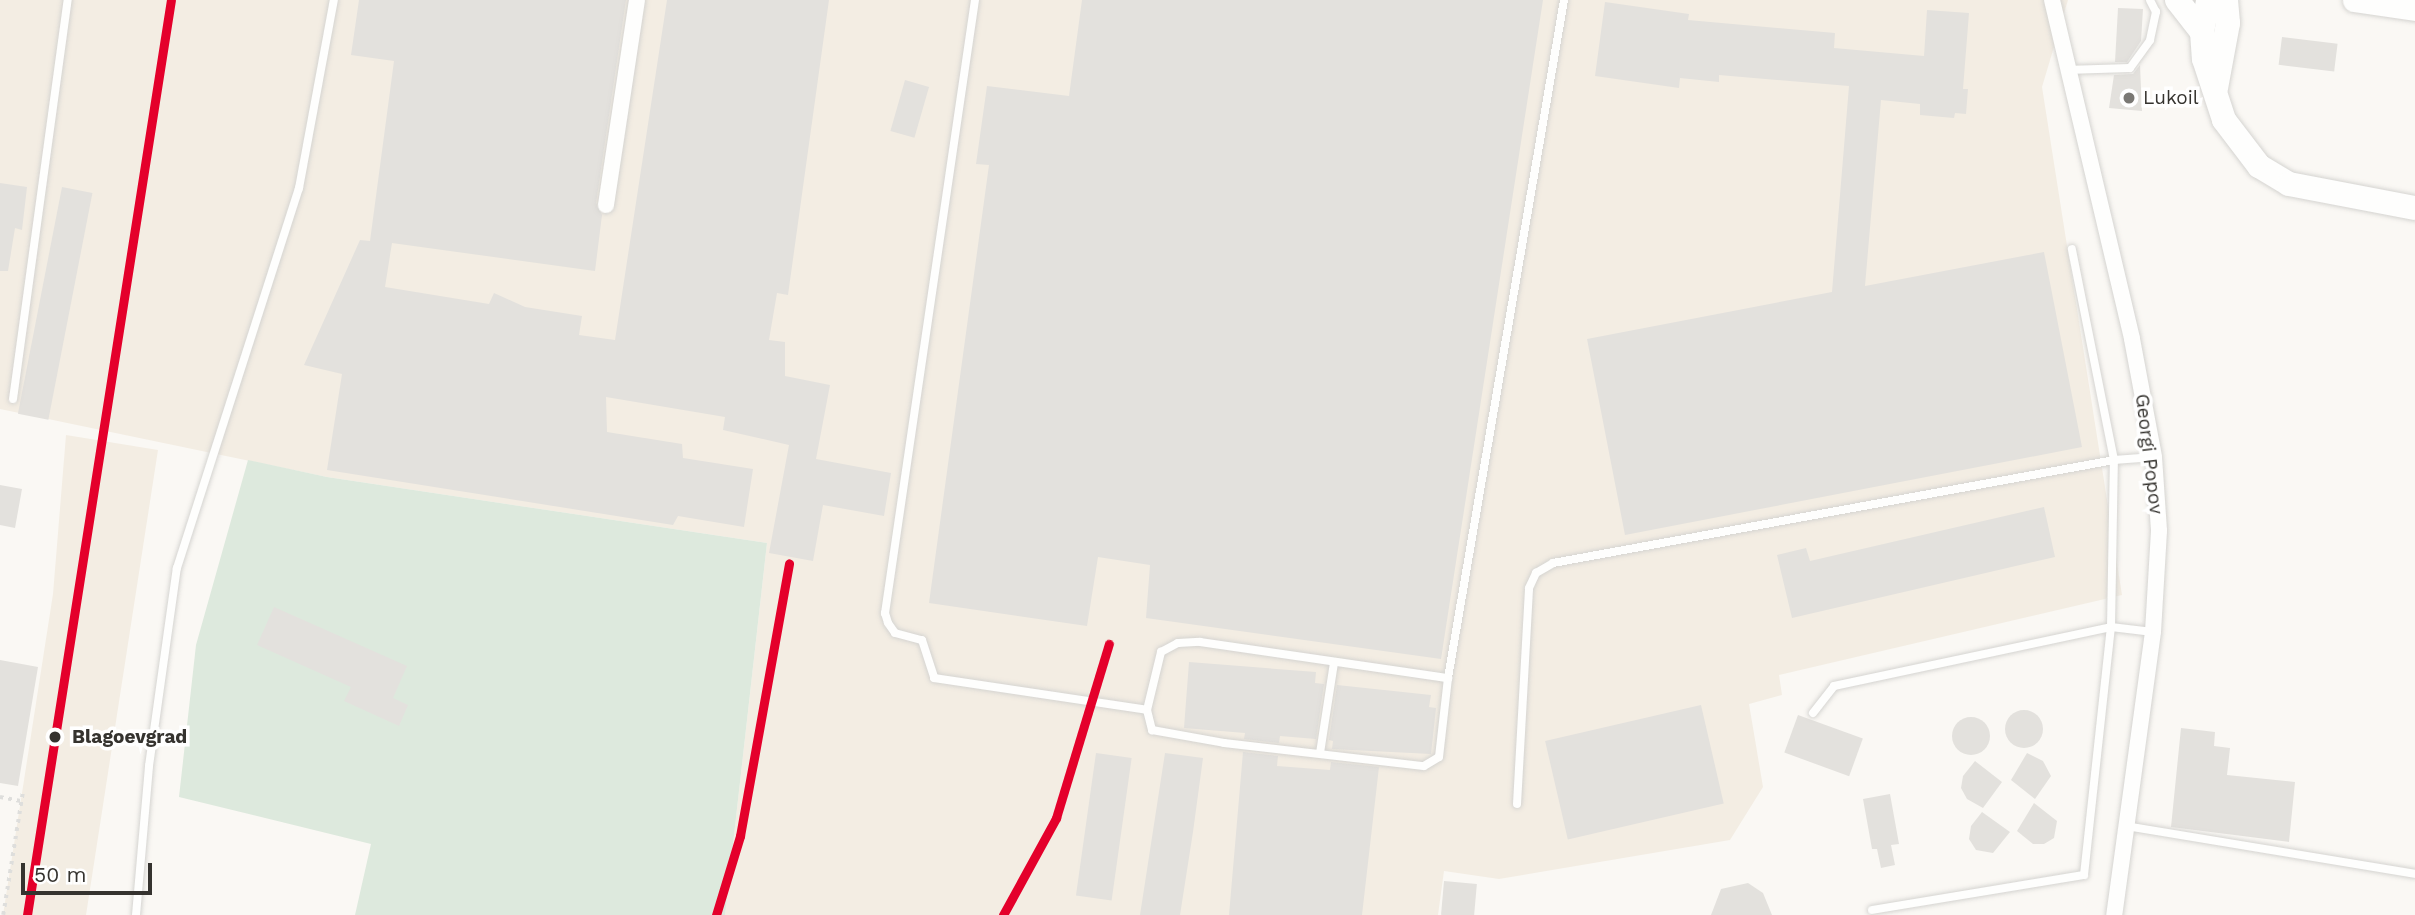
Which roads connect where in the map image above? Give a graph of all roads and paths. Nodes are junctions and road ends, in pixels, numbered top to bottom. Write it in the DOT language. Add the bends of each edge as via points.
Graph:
graph roads {
  1 [pos="68,0"];
  2 [pos="334,0"];
  3 [pos="637,0"];
  4 [pos="975,0"];
  5 [pos="1564,0"];
  6 [pos="2052,0"];
  7 [pos="2150,0"];
  8 [pos="2178,0"];
  9 [pos="2208,0"];
  10 [pos="2226,0"];
  11 [pos="2354,0"];
  12 [pos="2415,9"];
  13 [pos="2202,32"];
  14 [pos="2066,70"];
  15 [pos="2214,96"];
  16 [pos="606,205"];
  17 [pos="2415,208"];
  18 [pos="2072,248"];
  19 [pos="13,399"];
  20 [pos="2154,457"];
  21 [pos="2114,460"];
  22 [pos="2111,627"];
  23 [pos="2153,632"];
  24 [pos="1334,663"];
  25 [pos="1448,678"];
  26 [pos="1147,710"];
  27 [pos="1813,713"];
  28 [pos="1320,753"];
  29 [pos="23,790"];
  30 [pos="0,797"];
  31 [pos="21,801"];
  32 [pos="1517,804"];
  33 [pos="2126,826"];
  34 [pos="2415,874"];
  35 [pos="1872,910"];
  36 [pos="3,915"];
  37 [pos="136,915"];
  38 [pos="2114,915"];
  1 -- 19 [label="lane"];
  2 -- 37 [label="lane" via="299,188 177,568 149,766"];
  3 -- 16 [label="street"];
  4 -- 26 [label="lane" via="886,612 888,623 895,633 922,640 934,678"];
  5 -- 25 [label="lane"];
  6 -- 14 [label="street, Georgi Popov"];
  7 -- 14 [label="lane" via="2156,12 2150,40 2130,68"];
  8 -- 13 [label="main road"];
  9 -- 13 [label="main road"];
  10 -- 15 [label="main road" via="2228,23"];
  11 -- 12 [label="street"];
  13 -- 15 [label="main road"];
  14 -- 20 [label="street, Georgi Popov" via="2132,339"];
  15 -- 17 [label="main road" via="2224,120 2259,166 2289,184"];
  18 -- 21 [label="lane"];
  20 -- 21 [label="lane"];
  20 -- 23 [label="street, Georgi Popov" via="2159,531"];
  21 -- 22 [label="lane"];
  21 -- 32 [label="lane" via="1553,563 1536,573 1529,588"];
  22 -- 23 [label="lane"];
  22 -- 27 [label="lane" via="1834,686"];
  22 -- 35 [label="lane" via="2084,875"];
  23 -- 33 [label="street, Georgi Popov"];
  24 -- 25 [label="lane"];
  24 -- 26 [label="lane" via="1200,642 1178,643 1161,652"];
  24 -- 28 [label="lane"];
  25 -- 28 [label="lane" via="1438,757 1433,764 1395,764"];
  26 -- 28 [label="lane" via="1152,730"];
  29 -- 31 [label="path"];
  30 -- 31 [label="path"];
  31 -- 36 [label="path"];
  33 -- 34 [label="lane"];
  33 -- 38 [label="street, Georgi Popov"];
}
